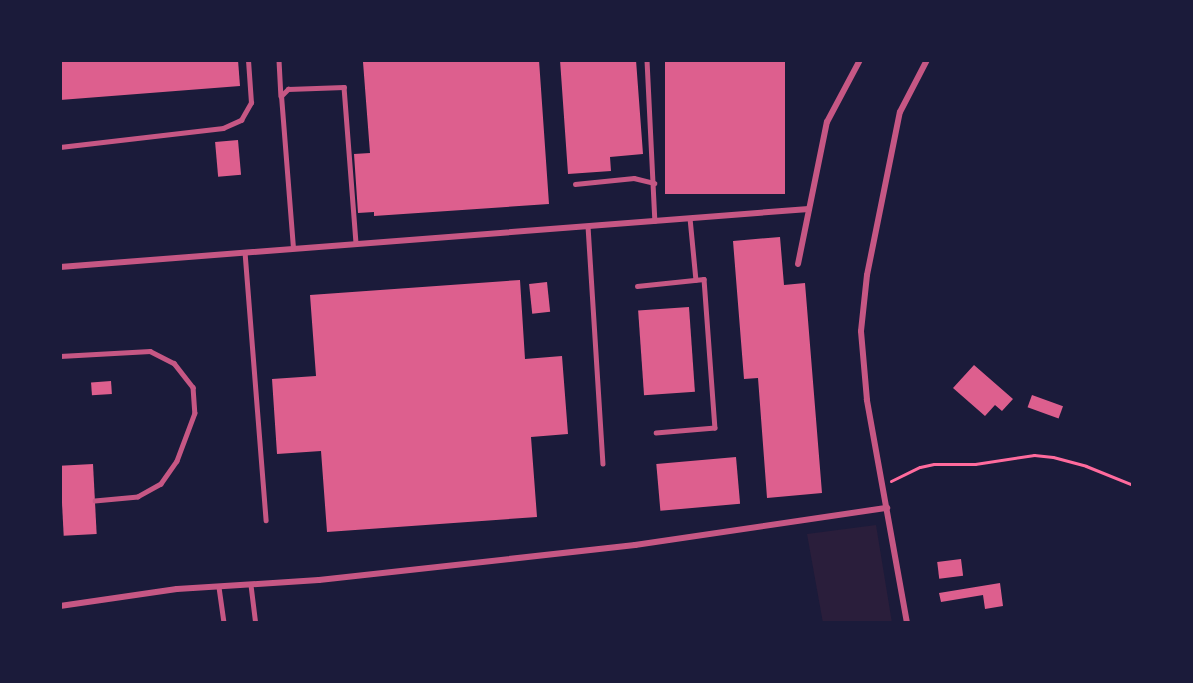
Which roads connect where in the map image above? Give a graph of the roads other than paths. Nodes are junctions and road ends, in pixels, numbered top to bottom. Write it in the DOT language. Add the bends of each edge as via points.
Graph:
graph roads {
  1 [pos="248,60"];
  2 [pos="279,60"];
  3 [pos="646,60"];
  4 [pos="860,60"];
  5 [pos="927,60"];
  6 [pos="281,96"];
  7 [pos="60,147"];
  8 [pos="654,183"];
  9 [pos="575,184"];
  10 [pos="809,209"];
  11 [pos="690,218"];
  12 [pos="655,221"];
  13 [pos="588,226"];
  14 [pos="356,244"];
  15 [pos="293,248"];
  16 [pos="245,252"];
  17 [pos="798,264"];
  18 [pos="60,267"];
  19 [pos="696,280"];
  20 [pos="637,286"];
  21 [pos="60,356"];
  22 [pos="656,433"];
  23 [pos="603,464"];
  24 [pos="95,501"];
  25 [pos="887,508"];
  26 [pos="266,520"];
  27 [pos="251,585"];
  28 [pos="219,587"];
  29 [pos="60,606"];
  30 [pos="224,623"];
  31 [pos="256,623"];
  32 [pos="907,623"];
  1 -- 7 [label="lane" via="250,103 241,120 223,128"];
  2 -- 6 [label="lane"];
  3 -- 8 [label="lane"];
  4 -- 10 [label="street" via="827,122"];
  5 -- 25 [label="street" via="900,112 867,275 861,331 867,400"];
  6 -- 14 [label="lane" via="288,89 344,87"];
  6 -- 15 [label="lane"];
  8 -- 9 [label="lane" via="634,178"];
  8 -- 12 [label="lane"];
  10 -- 11 [label="street"];
  10 -- 17 [label="street"];
  11 -- 12 [label="street"];
  11 -- 19 [label="lane"];
  12 -- 13 [label="street"];
  13 -- 14 [label="street"];
  13 -- 23 [label="lane"];
  14 -- 15 [label="street"];
  15 -- 16 [label="street"];
  16 -- 18 [label="street"];
  16 -- 26 [label="lane"];
  19 -- 20 [label="lane"];
  19 -- 22 [label="lane" via="704,279 716,428"];
  21 -- 24 [label="lane" via="150,351 174,363 193,387 195,413 177,461 161,484 138,497"];
  25 -- 27 [label="street" via="647,544"];
  25 -- 32 [label="street"];
  27 -- 28 [label="street"];
  27 -- 31 [label="lane"];
  28 -- 29 [label="street"];
  28 -- 30 [label="lane"];
}
